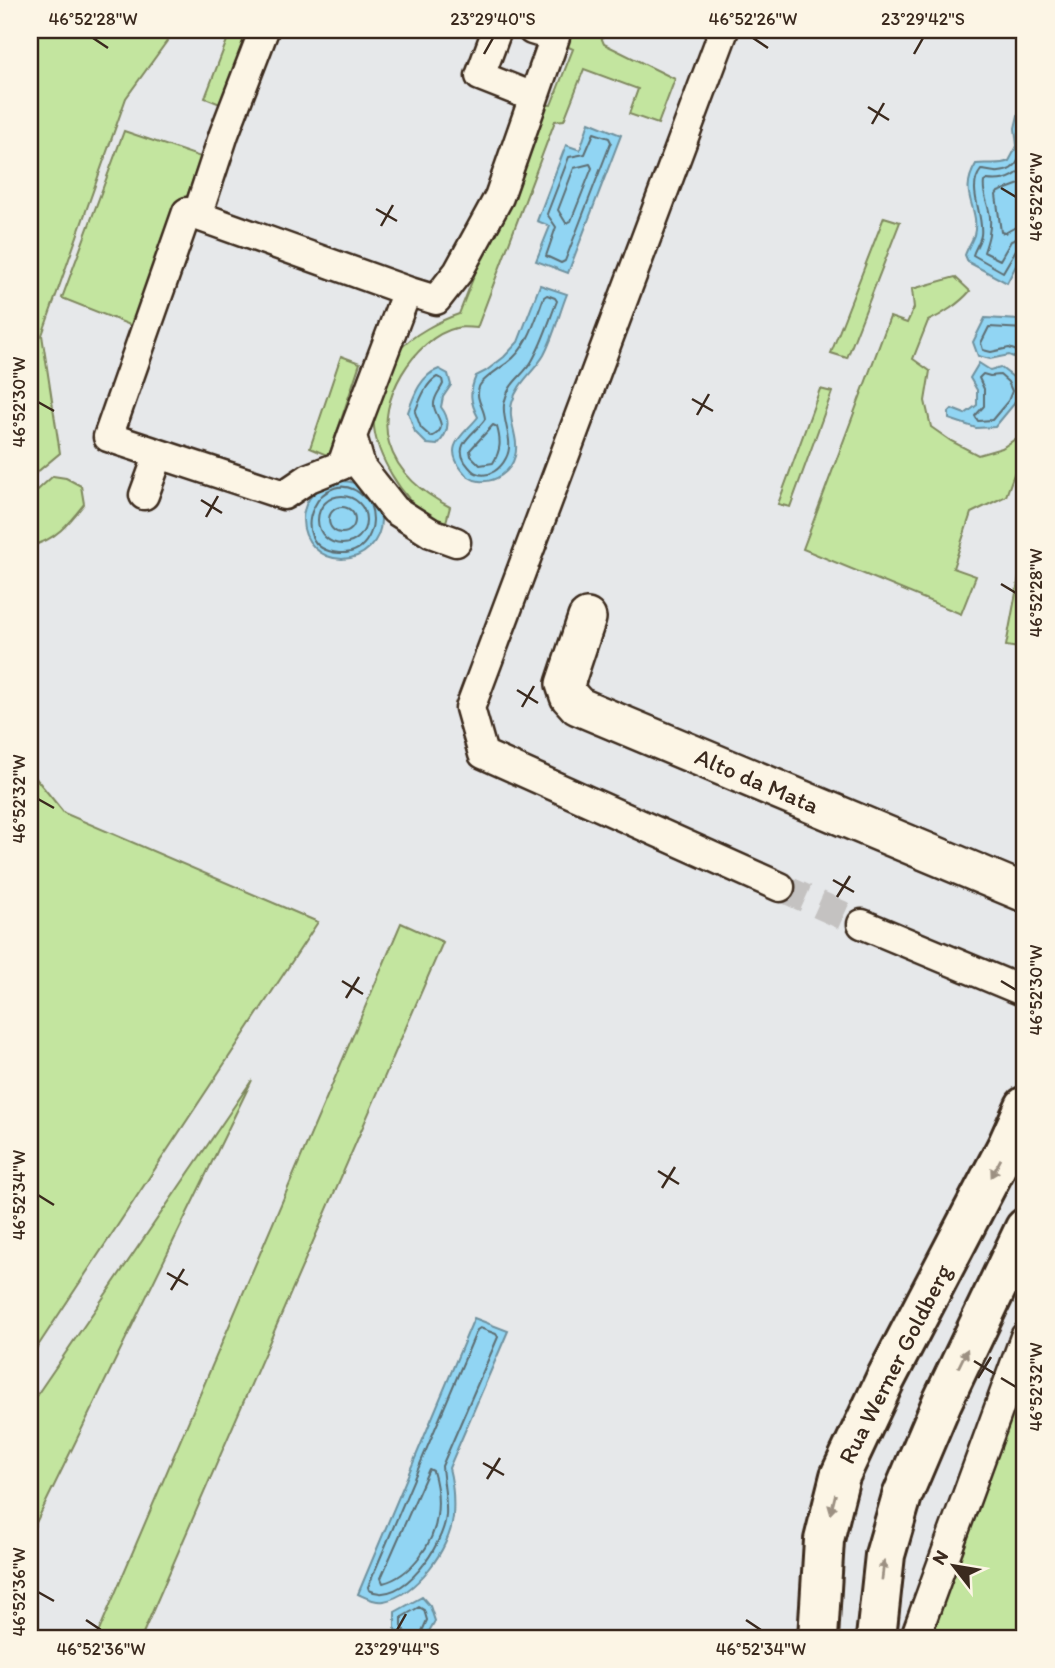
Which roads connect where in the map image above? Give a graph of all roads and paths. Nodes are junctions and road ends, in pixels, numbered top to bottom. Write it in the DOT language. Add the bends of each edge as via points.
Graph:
graph roads {
  1 [pos="264,30"];
  2 [pos="497,30"];
  3 [pos="532,30"];
  4 [pos="724,30"];
  5 [pos="533,97"];
  6 [pos="197,216"];
  7 [pos="407,291"];
  8 [pos="352,436"];
  9 [pos="159,454"];
  10 [pos="144,495"];
  11 [pos="456,542"];
  12 [pos="587,618"];
  13 [pos="780,887"];
  14 [pos="1025,893"];
  15 [pos="862,924"];
  16 [pos="1025,992"];
  17 [pos="1025,1106"];
  18 [pos="1025,1228"];
  19 [pos="1025,1337"];
  20 [pos="818,1638"];
  21 [pos="876,1638"];
  22 [pos="915,1638"];
  1 -- 6 [label="street"];
  2 -- 5 [label="street" via="480,76"];
  3 -- 5 [label="street" via="555,37"];
  4 -- 13 [label="street" via="470,708 483,754"];
  5 -- 7 [label="street" via="499,197 458,272 436,300"];
  6 -- 7 [label="street"];
  6 -- 9 [label="street" via="187,212 108,437"];
  7 -- 8 [label="street"];
  8 -- 9 [label="street" via="342,465 309,478 284,495"];
  8 -- 11 [label="street" via="361,467 394,510"];
  9 -- 10 [label="street"];
  12 -- 14 [label="street, Alto da Mata" via="565,684 578,706"];
  15 -- 16 [label="street"];
  17 -- 20 [label="main road, Rua Werner Goldberg, one-way" via="840,1476 824,1539"];
  21 -- 18 [label="main road, one-way" via="885,1555 902,1496"];
  19 -- 22 [label="street"];
}
